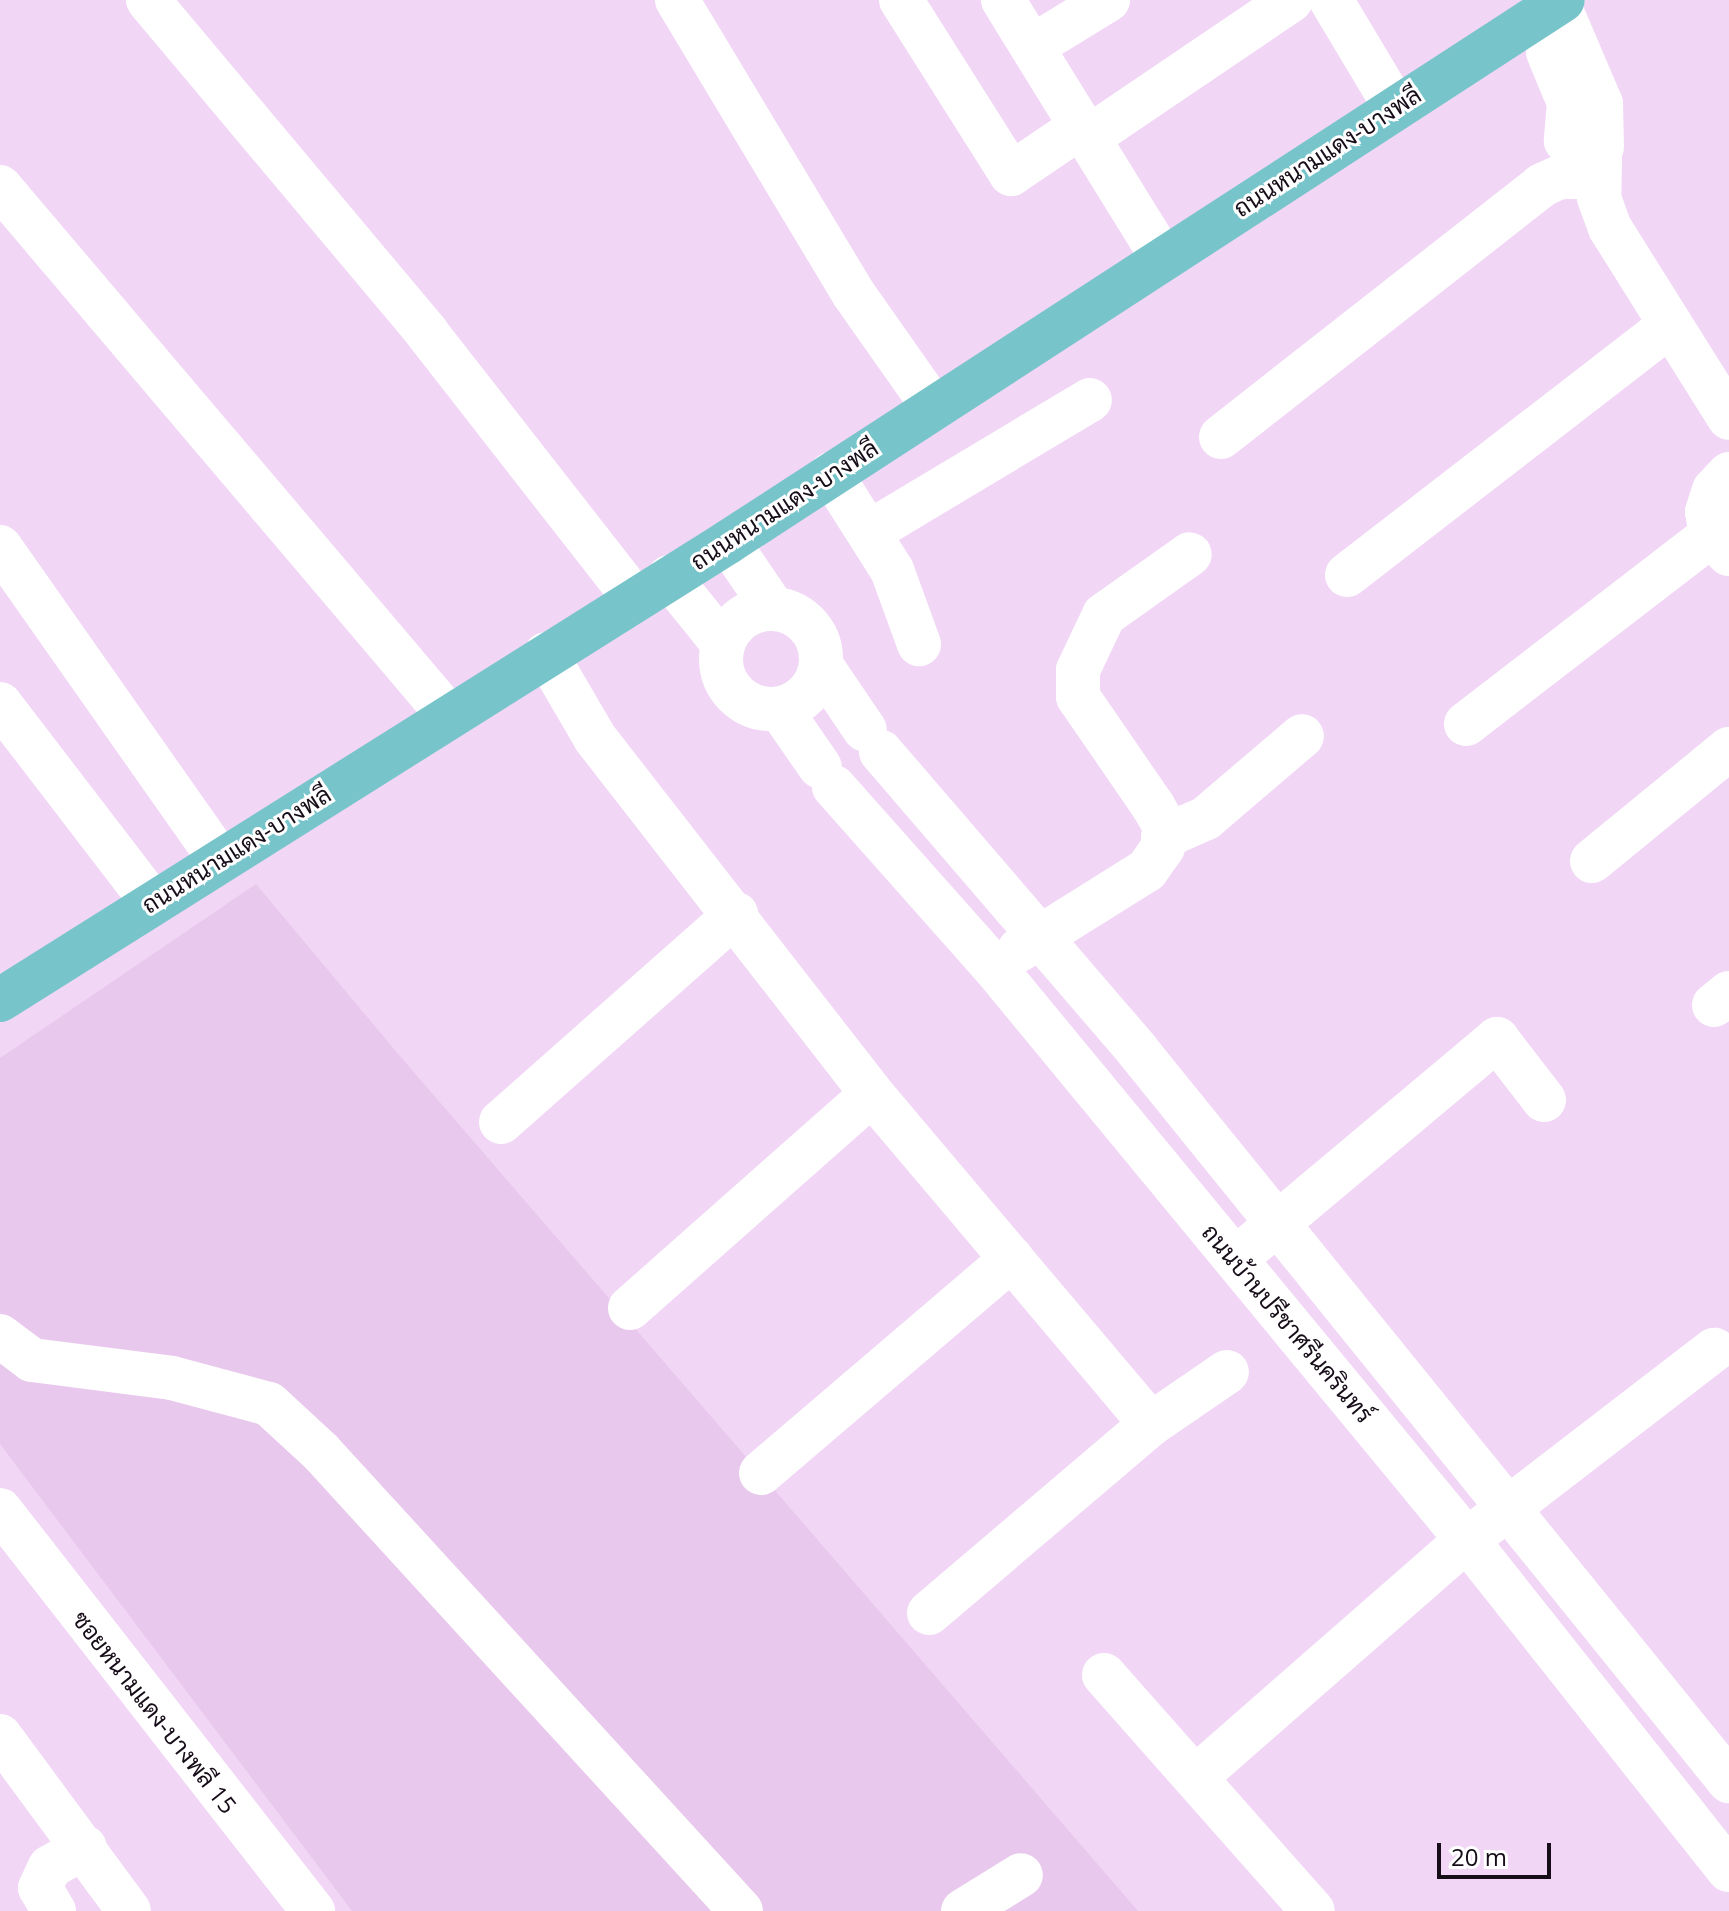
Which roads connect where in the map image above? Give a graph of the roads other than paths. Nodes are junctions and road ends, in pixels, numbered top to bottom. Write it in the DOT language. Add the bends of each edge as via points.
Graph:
graph roads {
  1 [pos="148,0"];
  2 [pos="677,0"];
  3 [pos="901,0"];
  4 [pos="1003,0"];
  5 [pos="1291,0"];
  6 [pos="1331,0"];
  7 [pos="1105,1"];
  8 [pos="1552,7"];
  9 [pos="1033,46"];
  10 [pos="1395,107"];
  11 [pos="1085,131"];
  12 [pos="1582,159"];
  13 [pos="0,187"];
  14 [pos="1161,256"];
  15 [pos="1671,325"];
  16 [pos="1090,400"];
  17 [pos="933,407"];
  18 [pos="1729,418"];
  19 [pos="1221,437"];
  20 [pos="831,474"];
  21 [pos="1729,474"];
  22 [pos="871,531"];
  23 [pos="728,542"];
  24 [pos="1720,544"];
  25 [pos="0,547"];
  26 [pos="1190,554"];
  27 [pos="1347,575"];
  28 [pos="651,588"];
  29 [pos="773,608"];
  30 [pos="723,644"];
  31 [pos="919,644"];
  32 [pos="546,654"];
  33 [pos="821,665"];
  34 [pos="0,704"];
  35 [pos="780,709"];
  36 [pos="449,716"];
  37 [pos="1466,724"];
  38 [pos="1302,736"];
  39 [pos="1729,749"];
  40 [pos="1163,837"];
  41 [pos="219,859"];
  42 [pos="1592,861"];
  43 [pos="152,902"];
  44 [pos="736,914"];
  45 [pos="1040,934"];
  46 [pos="994,967"];
  47 [pos="0,1000"];
  48 [pos="872,1094"];
  49 [pos="1544,1100"];
  50 [pos="501,1122"];
  51 [pos="1277,1227"];
  52 [pos="1234,1258"];
  53 [pos="1012,1259"];
  54 [pos="630,1308"];
  55 [pos="0,1336"];
  56 [pos="1714,1350"];
  57 [pos="1227,1372"];
  58 [pos="1151,1424"];
  59 [pos="761,1473"];
  60 [pos="1510,1506"];
  61 [pos="0,1510"];
  62 [pos="1467,1540"];
  63 [pos="929,1613"];
  64 [pos="1104,1675"];
  65 [pos="0,1736"];
  66 [pos="1197,1776"];
  67 [pos="1729,1781"];
  68 [pos="1729,1794"];
  69 [pos="1692,1824"];
  70 [pos="85,1847"];
  71 [pos="1729,1870"];
  72 [pos="1021,1875"];
  73 [pos="54,1911"];
  74 [pos="129,1911"];
  75 [pos="313,1911"];
  76 [pos="741,1911"];
  77 [pos="963,1911"];
  78 [pos="1313,1911"];
  1 -- 28 [label="street" via="427,333"];
  2 -- 17 [label="street" via="853,293"];
  3 -- 11 [label="street" via="1011,174"];
  4 -- 9 [label="street"];
  5 -- 11 [label="street"];
  6 -- 10 [label="street"];
  7 -- 9 [label="street"];
  8 -- 10 [label="main road, ถนนหนามแดง-บางพลี"];
  8 -- 12 [label="street" via="1601,104"];
  9 -- 11 [label="street"];
  10 -- 14 [label="main road, ถนนหนามแดง-บางพลี"];
  11 -- 14 [label="street"];
  12 -- 15 [label="street" via="1579,210 1610,228"];
  12 -- 19 [label="street"];
  13 -- 36 [label="street"];
  14 -- 17 [label="main road, ถนนหนามแดง-บางพลี"];
  15 -- 18 [label="street"];
  15 -- 27 [label="street"];
  16 -- 22 [label="street"];
  17 -- 20 [label="main road, ถนนหนามแดง-บางพลี"];
  20 -- 22 [label="street"];
  20 -- 23 [label="main road, ถนนหนามแดง-บางพลี"];
  21 -- 24 [label="street" via="1714,490 1707,512"];
  22 -- 31 [label="street"];
  23 -- 28 [label="main road, ถนนหนามแดง-บางพลี"];
  23 -- 29 [label="street"];
  24 -- 37 [label="street"];
  25 -- 41 [label="street"];
  26 -- 40 [label="street" via="1104,615 1078,670 1078,697 1153,806"];
  28 -- 30 [label="street"];
  28 -- 32 [label="main road, ถนนหนามแดง-บางพลี"];
  29 -- 30 [label="street" via="748,614"];
  29 -- 33 [label="street" via="804,620 815,633"];
  30 -- 35 [label="street" via="721,661 733,691 760,708"];
  32 -- 36 [label="main road, ถนนหนามแดง-บางพลี"];
  32 -- 44 [label="street" via="595,738"];
  33 -- 35 [label="street" via="806,695"];
  33 -- 45 [label="street" via="873,741"];
  34 -- 43 [label="street"];
  35 -- 46 [label="street, ถนนบ้านปรีชาศรีนครินทร์" via="827,777"];
  36 -- 41 [label="main road, ถนนหนามแดง-บางพลี"];
  38 -- 40 [label="street" via="1206,818"];
  39 -- 42 [label="street"];
  40 -- 45 [label="street" via="1147,870"];
  41 -- 43 [label="main road, ถนนหนามแดง-บางพลี"];
  43 -- 47 [label="main road, ถนนหนามแดง-บางพลี"];
  44 -- 48 [label="street"];
  44 -- 50 [label="street"];
  45 -- 46 [label="street"];
  45 -- 51 [label="street"];
  46 -- 52 [label="street, ถนนบ้านปรีชาศรีนครินทร์"];
  48 -- 53 [label="street"];
  48 -- 54 [label="street"];
  49 -- 51 [label="street" via="1497,1039"];
  51 -- 52 [label="street"];
  51 -- 60 [label="street"];
  52 -- 62 [label="street, ถนนบ้านปรีชาศรีนครินทร์"];
  53 -- 58 [label="street"];
  53 -- 59 [label="street"];
  55 -- 76 [label="street" via="32,1360 172,1378 269,1404 321,1452"];
  56 -- 60 [label="street"];
  57 -- 58 [label="street"];
  58 -- 63 [label="street"];
  60 -- 62 [label="street"];
  60 -- 67 [label="street"];
  61 -- 75 [label="street, ซอยหนามแดง-บางพลี 15"];
  62 -- 66 [label="street"];
  62 -- 69 [label="street, ถนนบ้านปรีชาศรีนครินทร์"];
  64 -- 66 [label="street"];
  65 -- 70 [label="street"];
  66 -- 78 [label="street"];
  68 -- 69 [label="street"];
  69 -- 71 [label="street, ถนนบ้านปรีชาศรีนครินทร์"];
  70 -- 73 [label="street" via="50,1867 40,1888"];
  70 -- 74 [label="street"];
  72 -- 77 [label="street"];
}
